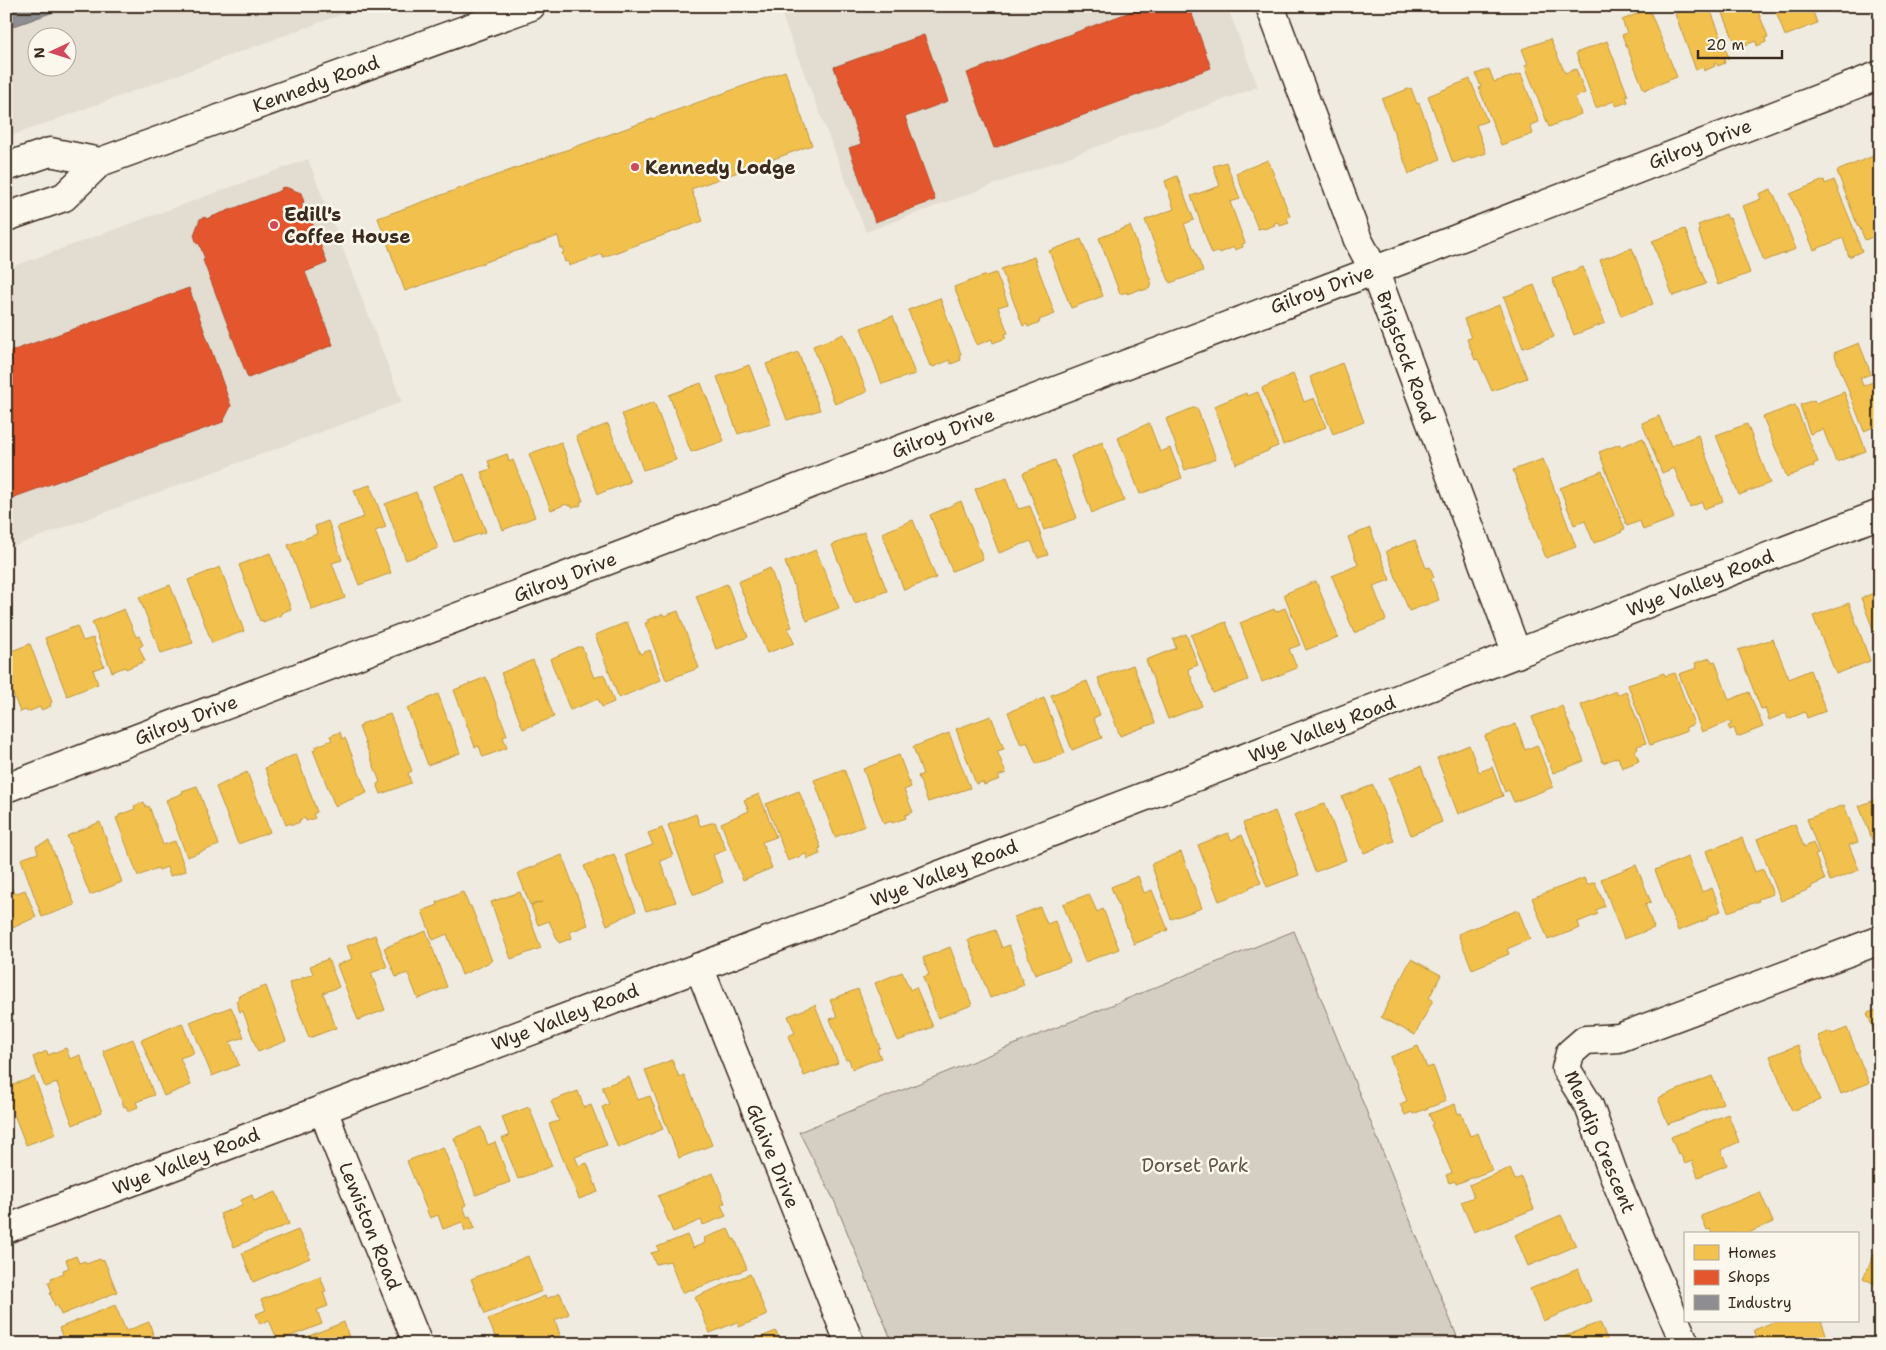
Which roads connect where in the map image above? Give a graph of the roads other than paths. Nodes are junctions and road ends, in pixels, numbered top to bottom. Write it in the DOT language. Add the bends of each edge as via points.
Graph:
graph roads {
  1 [pos="531,6"];
  2 [pos="1270,6"];
  3 [pos="1880,75"];
  4 [pos="100,162"];
  5 [pos="6,167"];
  6 [pos="6,217"];
  7 [pos="1374,270"];
  8 [pos="1880,514"];
  9 [pos="1517,654"];
  10 [pos="6,788"];
  11 [pos="1880,940"];
  12 [pos="699,967"];
  13 [pos="323,1109"];
  14 [pos="6,1229"];
  15 [pos="418,1344"];
  16 [pos="850,1344"];
  17 [pos="1685,1344"];
  1 -- 4 [label="street, Kennedy Road"];
  2 -- 7 [label="street, Brigstock Road" via="1358,240"];
  3 -- 7 [label="street, Gilroy Drive"];
  4 -- 5 [label="street" via="50,152"];
  4 -- 6 [label="street, Kennedy Road" via="64,197"];
  7 -- 9 [label="street, Brigstock Road"];
  7 -- 10 [label="street, Gilroy Drive"];
  8 -- 9 [label="street, Wye Valley Road"];
  9 -- 12 [label="street, Wye Valley Road"];
  11 -- 17 [label="street, Mendip Crescent" via="1619,1038 1585,1040 1570,1053 1566,1070 1589,1106 1614,1176"];
  12 -- 13 [label="street, Wye Valley Road"];
  12 -- 16 [label="street, Glaive Drive"];
  13 -- 14 [label="street, Wye Valley Road"];
  13 -- 15 [label="street, Lewiston Road"];
}
